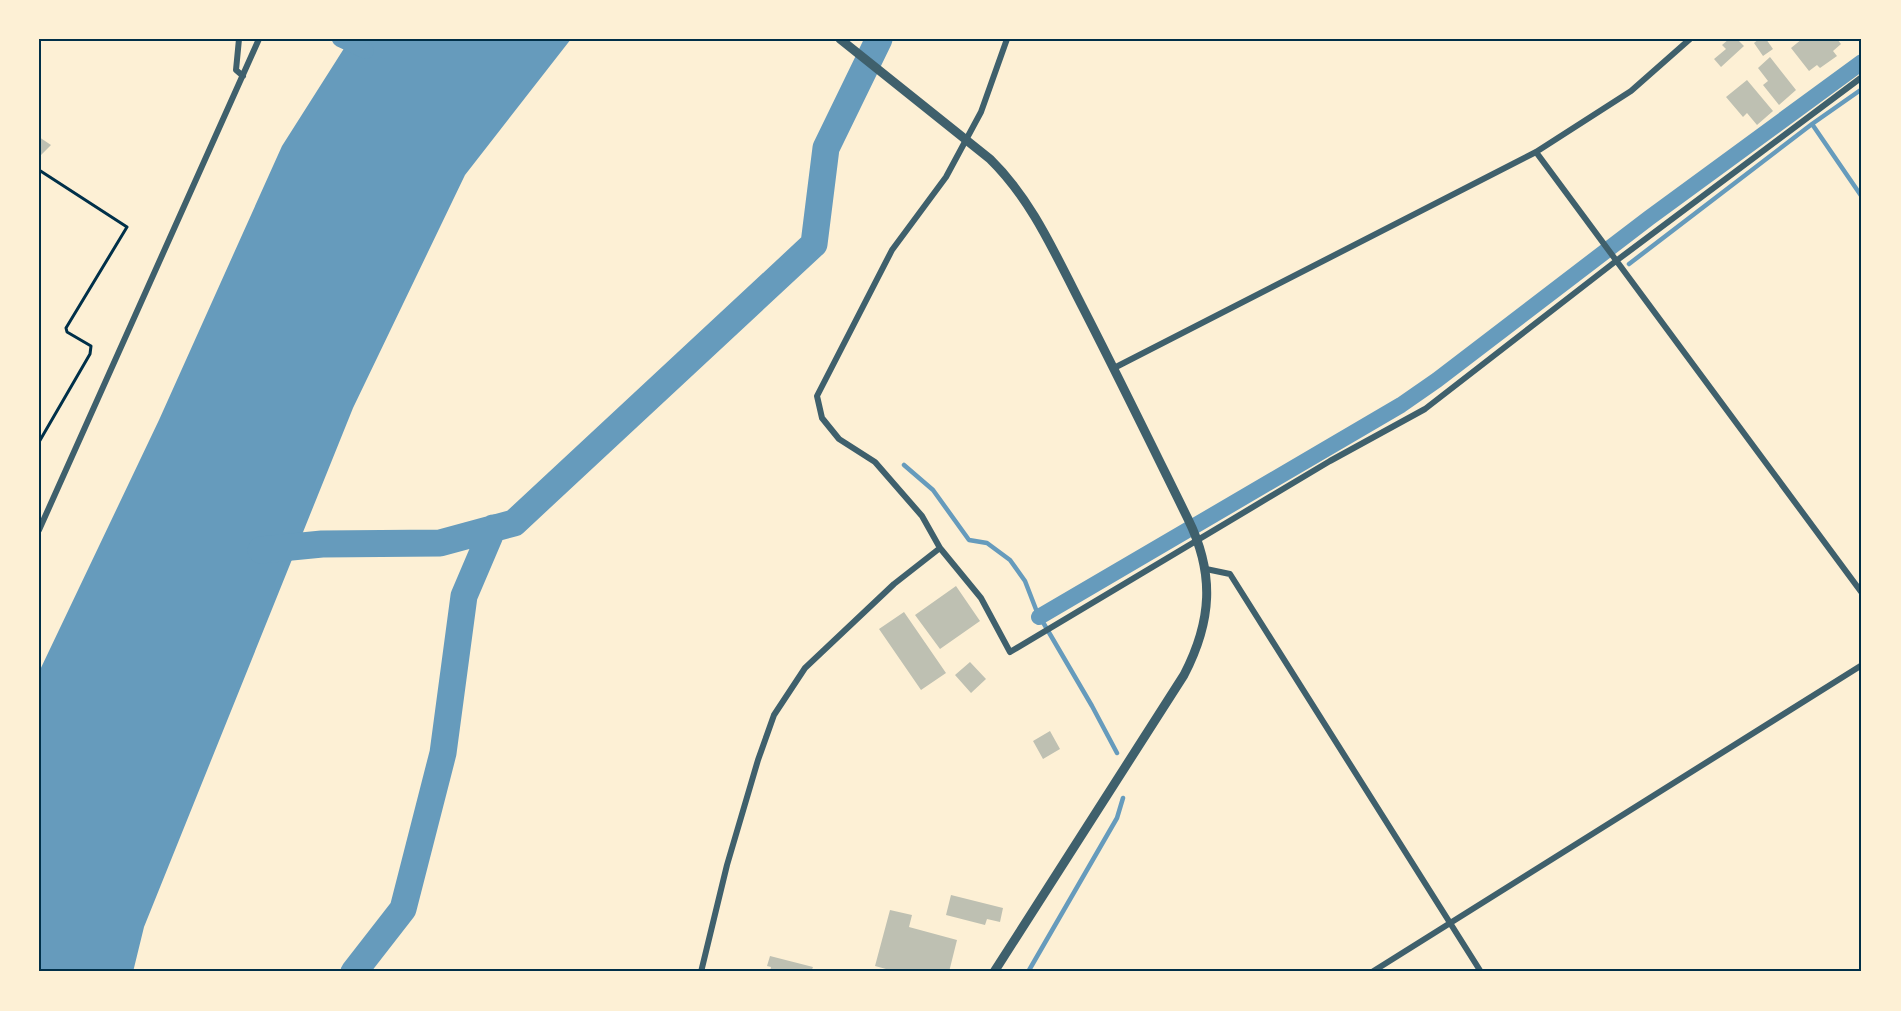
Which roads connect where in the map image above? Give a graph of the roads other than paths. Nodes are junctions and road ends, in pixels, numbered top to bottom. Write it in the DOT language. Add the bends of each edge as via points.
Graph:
graph roads {
  1 [pos="239,39"];
  2 [pos="259,39"];
  3 [pos="840,39"];
  4 [pos="1007,39"];
  5 [pos="1689,39"];
  6 [pos="243,76"];
  7 [pos="1862,77"];
  8 [pos="966,139"];
  9 [pos="1536,152"];
  10 [pos="1616,261"];
  11 [pos="1114,368"];
  12 [pos="39,530"];
  13 [pos="1198,539"];
  14 [pos="940,548"];
  15 [pos="1206,569"];
  16 [pos="1862,593"];
  17 [pos="1862,665"];
  18 [pos="1451,923"];
  19 [pos="701,972"];
  20 [pos="994,972"];
  21 [pos="1372,972"];
  22 [pos="1481,972"];
  1 -- 6 [label="street" via="236,70"];
  2 -- 6 [label="street"];
  3 -- 8 [label="street"];
  4 -- 8 [label="street" via="981,112"];
  5 -- 9 [label="street" via="1631,91"];
  6 -- 12 [label="street"];
  7 -- 10 [label="street"];
  8 -- 11 [label="street" via="1007,176 1024,199"];
  8 -- 14 [label="street" via="946,177 892,250 817,396 822,418 839,439 875,462 922,516"];
  9 -- 10 [label="street"];
  9 -- 11 [label="street"];
  10 -- 13 [label="street" via="1425,410"];
  10 -- 16 [label="street"];
  11 -- 13 [label="street"];
  13 -- 14 [label="street" via="1010,652 981,598"];
  13 -- 15 [label="street"];
  14 -- 19 [label="street" via="894,584 805,668 774,715 727,865"];
  15 -- 18 [label="street" via="1230,574"];
  15 -- 20 [label="street" via="1204,625 1184,675"];
  17 -- 18 [label="street"];
  18 -- 21 [label="street"];
  18 -- 22 [label="street"];
}
